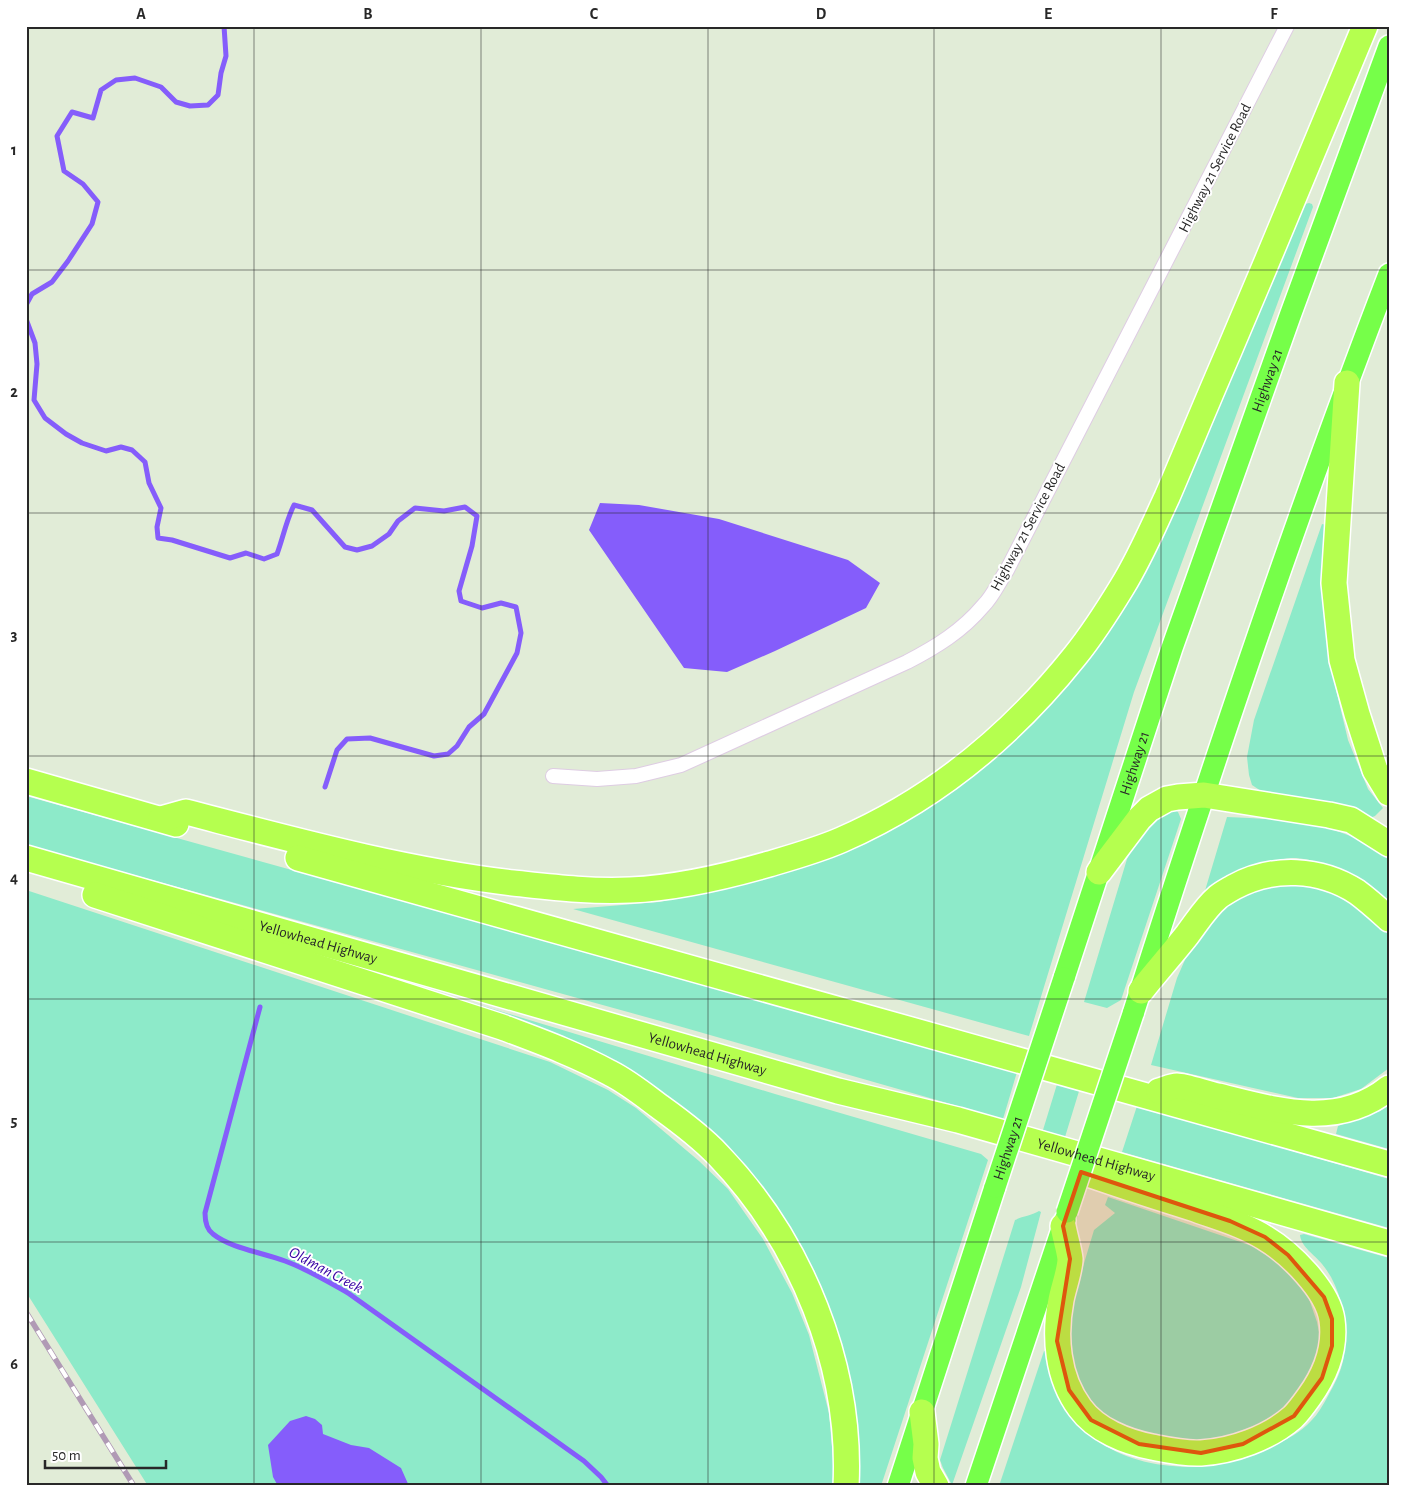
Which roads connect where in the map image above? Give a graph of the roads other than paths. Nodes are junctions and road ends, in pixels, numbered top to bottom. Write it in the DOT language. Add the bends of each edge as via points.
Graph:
graph roads {
  1 [pos="1287,26"];
  2 [pos="1365,26"];
  3 [pos="1389,46"];
  4 [pos="1389,274"];
  5 [pos="1347,383"];
  6 [pos="553,776"];
  7 [pos="26,781"];
  8 [pos="1389,792"];
  9 [pos="1204,795"];
  10 [pos="160,819"];
  11 [pos="1389,844"];
  12 [pos="26,858"];
  13 [pos="26,872"];
  14 [pos="1099,872"];
  15 [pos="1389,919"];
  16 [pos="1137,1002"];
  17 [pos="1389,1088"];
  18 [pos="838,1091"];
  19 [pos="1147,1095"];
  20 [pos="1389,1164"];
  21 [pos="1065,1219"];
  22 [pos="1389,1243"];
  23 [pos="922,1412"];
  24 [pos="846,1486"];
  25 [pos="898,1486"];
  26 [pos="936,1486"];
  27 [pos="976,1486"];
  1 -- 6 [label="street, Highway 21 Service Road" via="1007,570 985,605 940,644 907,662 681,765 636,776 597,779"];
  2 -- 10 [label="highway" via="1180,467 1124,584 1078,654 1012,726 982,754 923,797 837,842 805,854 720,877 629,890 489,880 369,858 186,812"];
  3 -- 14 [label="main road, Highway 21" via="1176,639"];
  4 -- 5 [label="main road"];
  5 -- 8 [label="highway" via="1334,583 1342,660 1375,770"];
  5 -- 9 [label="main road"];
  7 -- 10 [label="highway"];
  9 -- 11 [label="highway" via="1351,820"];
  9 -- 14 [label="highway" via="1167,799 1149,809"];
  9 -- 16 [label="main road"];
  10 -- 19 [label="highway"];
  12 -- 18 [label="highway, Yellowhead Highway"];
  13 -- 24 [label="highway" via="558,1048 611,1073 677,1119 718,1155 742,1183 793,1258 825,1333 839,1393 845,1438"];
  14 -- 23 [label="main road, Highway 21, bridge"];
  15 -- 16 [label="highway" via="1357,892 1331,879 1286,872 1258,876 1219,896"];
  16 -- 21 [label="main road, bridge"];
  17 -- 19 [label="highway" via="1352,1109 1313,1114 1282,1112 1176,1086"];
  18 -- 21 [label="highway" via="1230,1221 1265,1237 1309,1276 1324,1297 1332,1319 1332,1346 1322,1378 1294,1416 1263,1437 1243,1444 1201,1453 1180,1451 1139,1444 1109,1431 1080,1408 1062,1370 1057,1341 1059,1312 1070,1259"];
  18 -- 22 [label="highway, Yellowhead Highway" via="958,1120"];
  19 -- 20 [label="highway"];
  21 -- 27 [label="main road"];
  23 -- 25 [label="main road, Highway 21"];
  23 -- 26 [label="highway" via="925,1458"];
}
